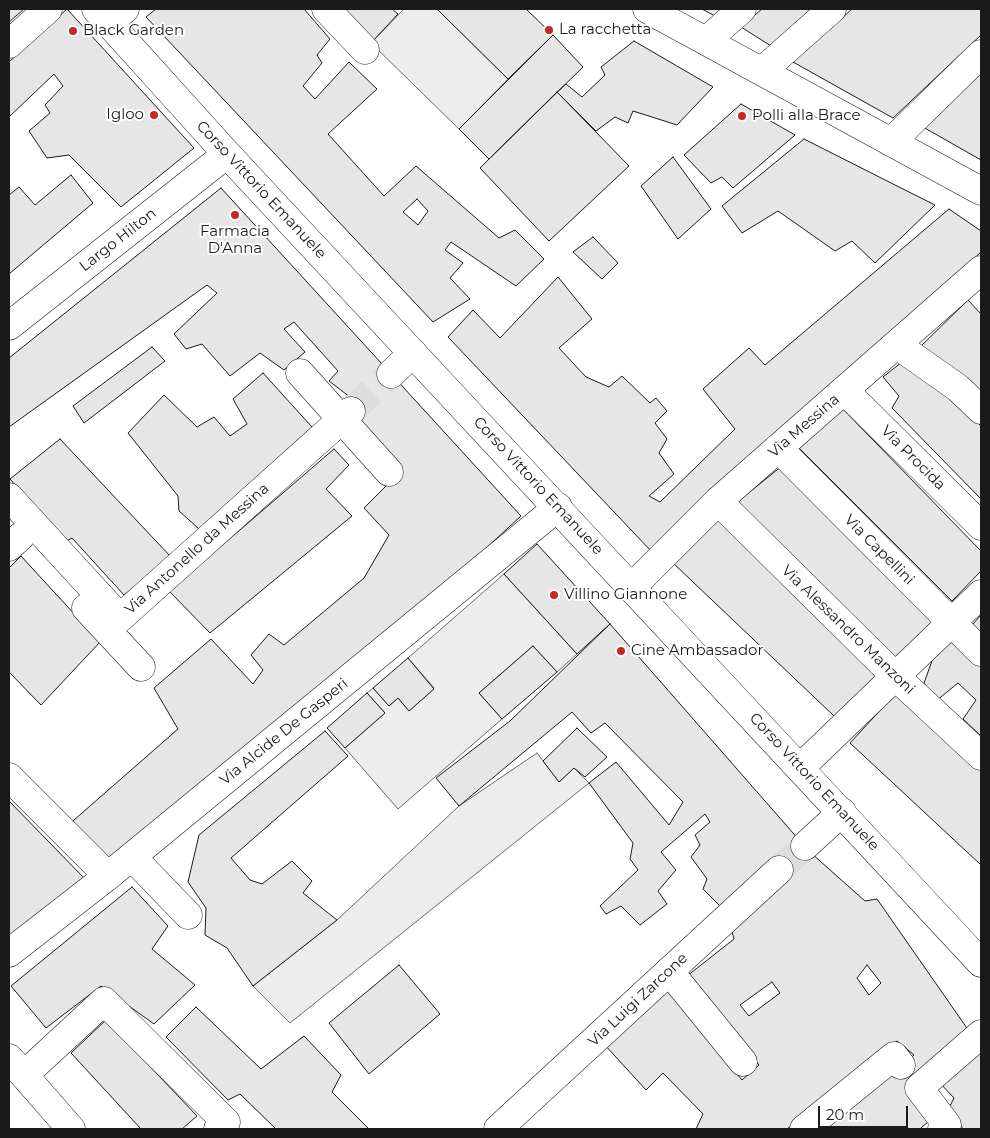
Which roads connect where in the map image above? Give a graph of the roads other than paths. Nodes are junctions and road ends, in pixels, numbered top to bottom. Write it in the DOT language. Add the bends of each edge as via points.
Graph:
graph roads {
  1 [pos="48,9"];
  2 [pos="326,9"];
  3 [pos="647,9"];
  4 [pos="742,9"];
  5 [pos="832,9"];
  6 [pos="110,13"];
  7 [pos="706,41"];
  8 [pos="9,44"];
  9 [pos="365,50"];
  10 [pos="981,54"];
  11 [pos="762,71"];
  12 [pos="890,142"];
  13 [pos="227,154"];
  14 [pos="981,191"];
  15 [pos="977,283"];
  16 [pos="9,326"];
  17 [pos="897,345"];
  18 [pos="413,353"];
  19 [pos="300,373"];
  20 [pos="391,374"];
  21 [pos="844,390"];
  22 [pos="981,410"];
  23 [pos="346,415"];
  24 [pos="778,448"];
  25 [pos="389,472"];
  26 [pos="9,497"];
  27 [pos="718,501"];
  28 [pos="558,507"];
  29 [pos="981,526"];
  30 [pos="12,536"];
  31 [pos="632,588"];
  32 [pos="981,594"];
  33 [pos="952,623"];
  34 [pos="981,652"];
  35 [pos="141,667"];
  36 [pos="896,677"];
  37 [pos="981,756"];
  38 [pos="801,767"];
  39 [pos="9,777"];
  40 [pos="842,812"];
  41 [pos="805,846"];
  42 [pos="132,857"];
  43 [pos="779,870"];
  44 [pos="108,876"];
  45 [pos="188,915"];
  46 [pos="9,954"];
  47 [pos="981,963"];
  48 [pos="669,971"];
  49 [pos="981,1034"];
  50 [pos="743,1062"];
  51 [pos="16,1067"];
  52 [pos="907,1073"];
  53 [pos="71,1129"];
  54 [pos="218,1129"];
  55 [pos="498,1129"];
  56 [pos="804,1129"];
  57 [pos="942,1129"];
  1 -- 8 [label="street"];
  2 -- 9 [label="street"];
  3 -- 7 [label="street"];
  4 -- 7 [label="street"];
  5 -- 11 [label="street"];
  6 -- 13 [label="street, Corso Vittorio Emanuele"];
  7 -- 11 [label="street"];
  10 -- 12 [label="street"];
  11 -- 12 [label="street"];
  12 -- 14 [label="street"];
  13 -- 16 [label="street, Largo Hilton"];
  13 -- 18 [label="street, Corso Vittorio Emanuele"];
  15 -- 17 [label="street, Via Messina"];
  17 -- 21 [label="street, Via Messina"];
  17 -- 22 [label="street" via="958,388"];
  18 -- 20 [label="street"];
  18 -- 28 [label="street, Corso Vittorio Emanuele"];
  19 -- 23 [label="street"];
  21 -- 24 [label="street, Via Messina"];
  21 -- 29 [label="street, Via Procida"];
  23 -- 25 [label="street"];
  23 -- 26 [label="street, Via Antonello da Messina" via="120,618"];
  24 -- 27 [label="street, Via Messina"];
  24 -- 33 [label="street, Via Capellini"];
  27 -- 31 [label="street, Via Messina"];
  27 -- 36 [label="street, Via Alessandro Manzoni"];
  28 -- 31 [label="street, Corso Vittorio Emanuele"];
  28 -- 42 [label="street, Via Alcide De Gasperi"];
  30 -- 35 [label="street"];
  31 -- 38 [label="street, Corso Vittorio Emanuele"];
  32 -- 33 [label="street"];
  33 -- 34 [label="street, Via Capellini"];
  33 -- 36 [label="street"];
  36 -- 37 [label="street, Via Alessandro Manzoni"];
  36 -- 38 [label="street"];
  38 -- 40 [label="street, Corso Vittorio Emanuele"];
  39 -- 44 [label="street"];
  40 -- 41 [label="street"];
  40 -- 47 [label="street, Corso Vittorio Emanuele"];
  42 -- 44 [label="street, Via Alcide De Gasperi"];
  42 -- 45 [label="street"];
  43 -- 48 [label="street, Via Luigi Zarcone"];
  44 -- 46 [label="street, Via Alcide De Gasperi"];
  48 -- 50 [label="street"];
  48 -- 55 [label="street, Via Luigi Zarcone"];
  49 -- 52 [label="street"];
  51 -- 53 [label="street"];
  51 -- 54 [label="street" via="104,1001 226,1122"];
  52 -- 56 [label="street"];
  52 -- 57 [label="street" via="947,1124"];
}
